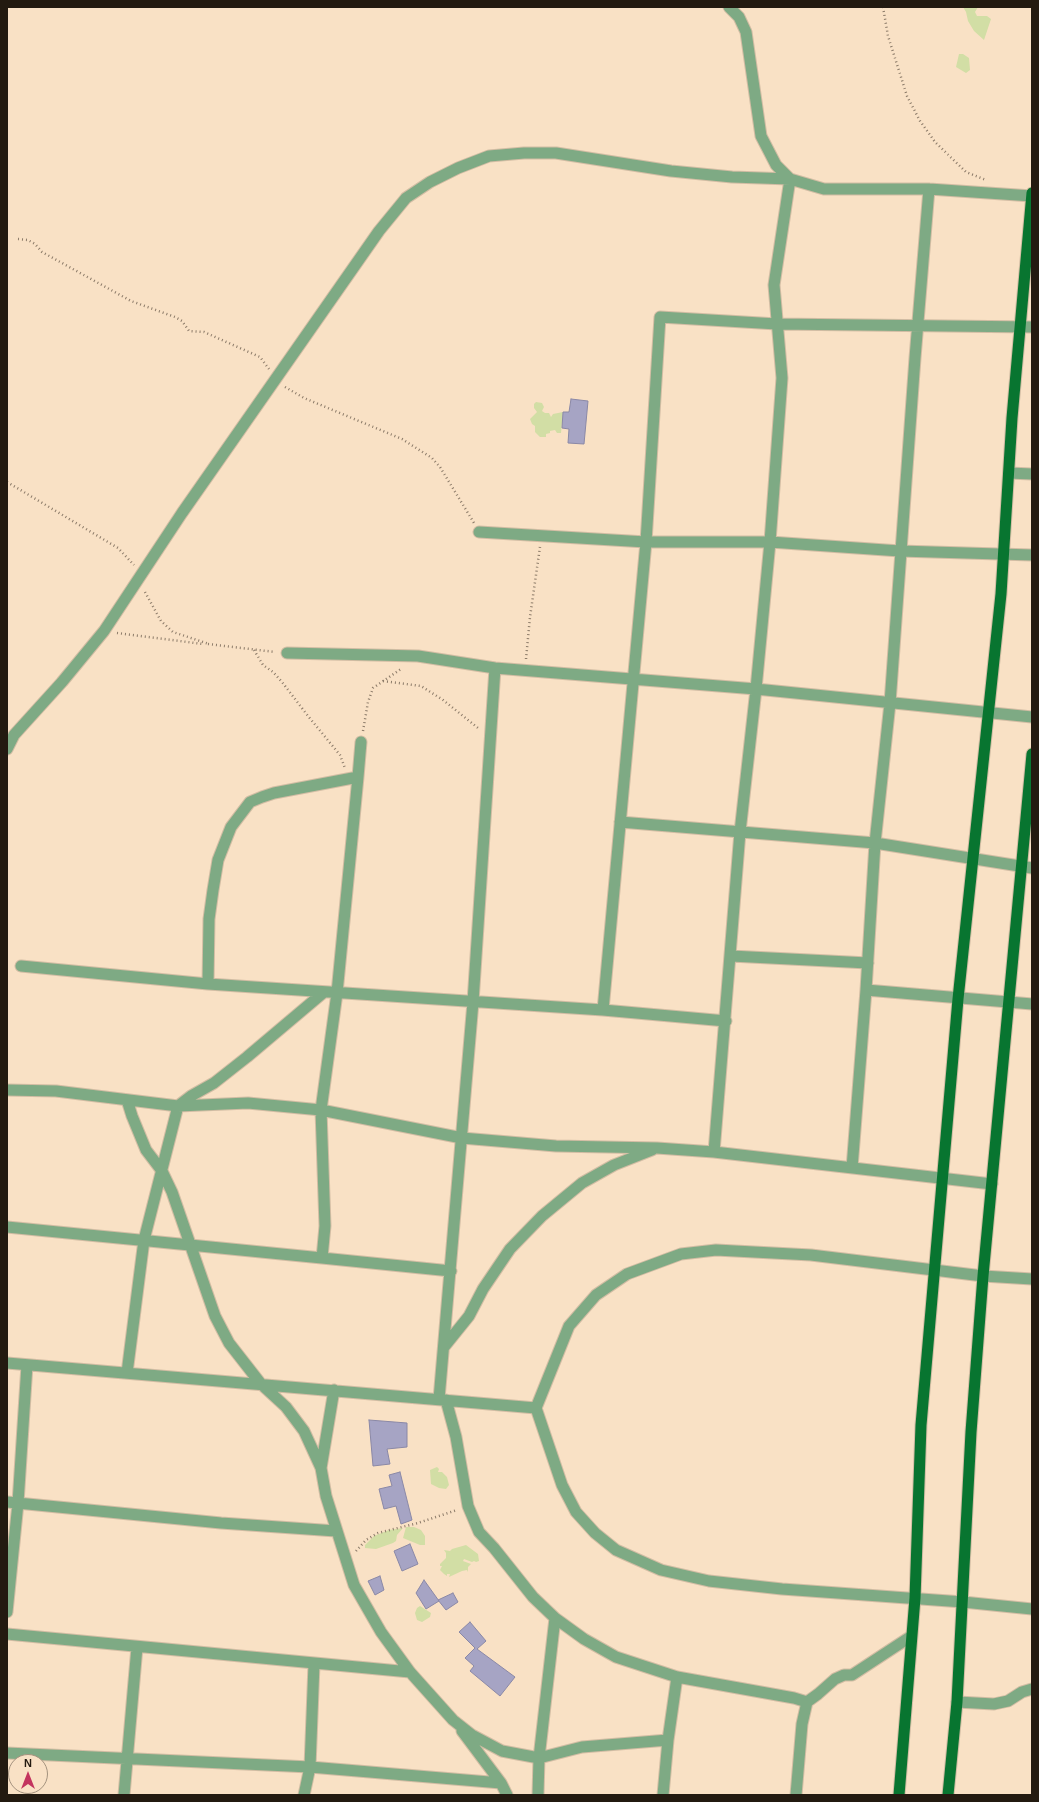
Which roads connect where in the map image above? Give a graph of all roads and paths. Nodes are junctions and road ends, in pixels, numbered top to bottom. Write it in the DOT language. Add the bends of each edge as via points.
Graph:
graph roads {
  1 [pos="729,7"];
  2 [pos="883,7"];
  3 [pos="790,179"];
  4 [pos="988,180"];
  5 [pos="929,189"];
  6 [pos="1032,193"];
  7 [pos="1032,196"];
  8 [pos="18,239"];
  9 [pos="777,324"];
  10 [pos="1020,326"];
  11 [pos="918,327"];
  12 [pos="1032,327"];
  13 [pos="276,377"];
  14 [pos="1009,473"];
  15 [pos="1032,474"];
  16 [pos="7,482"];
  17 [pos="479,532"];
  18 [pos="542,537"];
  19 [pos="646,542"];
  20 [pos="770,542"];
  21 [pos="900,551"];
  22 [pos="1003,553"];
  23 [pos="1032,555"];
  24 [pos="139,579"];
  25 [pos="104,631"];
  26 [pos="209,644"];
  27 [pos="254,650"];
  28 [pos="287,653"];
  29 [pos="402,668"];
  30 [pos="495,668"];
  31 [pos="525,670"];
  32 [pos="634,678"];
  33 [pos="383,681"];
  34 [pos="756,689"];
  35 [pos="890,703"];
  36 [pos="989,713"];
  37 [pos="1032,717"];
  38 [pos="491,734"];
  39 [pos="361,742"];
  40 [pos="7,749"];
  41 [pos="1032,754"];
  42 [pos="358,777"];
  43 [pos="347,779"];
  44 [pos="620,822"];
  45 [pos="740,832"];
  46 [pos="875,843"];
  47 [pos="973,858"];
  48 [pos="1026,867"];
  49 [pos="731,956"];
  50 [pos="868,963"];
  51 [pos="21,966"];
  52 [pos="208,984"];
  53 [pos="866,990"];
  54 [pos="324,992"];
  55 [pos="337,993"];
  56 [pos="958,999"];
  57 [pos="473,1002"];
  58 [pos="1008,1003"];
  59 [pos="1032,1004"];
  60 [pos="603,1010"];
  61 [pos="726,1021"];
  62 [pos="7,1090"];
  63 [pos="127,1100"];
  64 [pos="178,1106"];
  65 [pos="321,1110"];
  66 [pos="462,1138"];
  67 [pos="657,1148"];
  68 [pos="714,1152"];
  69 [pos="852,1168"];
  70 [pos="162,1171"];
  71 [pos="942,1179"];
  72 [pos="992,1184"];
  73 [pos="7,1227"];
  74 [pos="144,1240"];
  75 [pos="192,1245"];
  76 [pos="322,1258"];
  77 [pos="936,1270"];
  78 [pos="451,1271"];
  79 [pos="983,1276"];
  80 [pos="1032,1279"];
  81 [pos="444,1347"];
  82 [pos="7,1363"];
  83 [pos="27,1364"];
  84 [pos="127,1373"];
  85 [pos="260,1384"];
  86 [pos="334,1390"];
  87 [pos="442,1399"];
  88 [pos="536,1408"];
  89 [pos="321,1468"];
  90 [pos="12,1502"];
  91 [pos="468,1506"];
  92 [pos="336,1531"];
  93 [pos="345,1556"];
  94 [pos="914,1598"];
  95 [pos="963,1602"];
  96 [pos="1032,1609"];
  97 [pos="7,1612"];
  98 [pos="555,1618"];
  99 [pos="7,1634"];
  100 [pos="910,1637"];
  101 [pos="137,1646"];
  102 [pos="314,1664"];
  103 [pos="410,1672"];
  104 [pos="677,1677"];
  105 [pos="1032,1689"];
  106 [pos="807,1702"];
  107 [pos="958,1702"];
  108 [pos="453,1720"];
  109 [pos="668,1740"];
  110 [pos="7,1753"];
  111 [pos="127,1758"];
  112 [pos="540,1758"];
  113 [pos="310,1767"];
  114 [pos="501,1783"];
  115 [pos="124,1795"];
  116 [pos="304,1795"];
  117 [pos="507,1795"];
  118 [pos="538,1795"];
  119 [pos="662,1795"];
  120 [pos="796,1795"];
  121 [pos="899,1795"];
  122 [pos="948,1795"];
  1 -- 3 [label="street" via="739,17 746,32 761,136 776,165"];
  2 -- 4 [label="path" via="888,36 907,96 920,121 935,142 966,172"];
  3 -- 5 [label="street" via="824,189"];
  3 -- 9 [label="street" via="774,285"];
  3 -- 13 [label="street" via="671,171 556,153 489,156 430,182 406,198 379,230"];
  5 -- 7 [label="street"];
  5 -- 11 [label="street"];
  6 -- 7 [label="main road"];
  7 -- 10 [label="main road"];
  8 -- 13 [label="path" via="28,240 42,252 131,301 175,317 182,321 189,331 204,332 260,357"];
  9 -- 11 [label="street"];
  9 -- 19 [label="street" via="660,317"];
  9 -- 20 [label="street" via="782,378"];
  10 -- 11 [label="street"];
  10 -- 12 [label="street"];
  10 -- 14 [label="main road"];
  11 -- 21 [label="street"];
  13 -- 17 [label="path" via="283,386 304,398 402,439 432,458"];
  13 -- 24 [label="street"];
  14 -- 15 [label="street"];
  14 -- 22 [label="main road"];
  16 -- 24 [label="path" via="118,548 133,563"];
  17 -- 18 [label="street"];
  18 -- 19 [label="street"];
  18 -- 31 [label="path"];
  19 -- 20 [label="street"];
  19 -- 32 [label="street"];
  20 -- 21 [label="street"];
  20 -- 34 [label="street"];
  21 -- 22 [label="street"];
  21 -- 35 [label="street"];
  22 -- 23 [label="street"];
  22 -- 36 [label="main road"];
  24 -- 25 [label="street"];
  24 -- 26 [label="path" via="161,621 173,632"];
  25 -- 26 [label="path"];
  25 -- 40 [label="street" via="14,735"];
  26 -- 27 [label="path"];
  27 -- 28 [label="path"];
  27 -- 43 [label="path" via="263,665 282,682 340,755"];
  28 -- 30 [label="street" via="418,656"];
  29 -- 33 [label="path"];
  30 -- 31 [label="street"];
  30 -- 38 [label="street"];
  31 -- 32 [label="street"];
  32 -- 34 [label="street"];
  32 -- 44 [label="street"];
  33 -- 38 [label="path" via="421,686 443,700 474,726"];
  33 -- 39 [label="path" via="370,693"];
  34 -- 35 [label="street"];
  34 -- 45 [label="street"];
  35 -- 36 [label="street"];
  35 -- 46 [label="street"];
  36 -- 37 [label="street"];
  36 -- 47 [label="main road"];
  38 -- 57 [label="street"];
  39 -- 42 [label="street"];
  41 -- 48 [label="main road"];
  42 -- 43 [label="street"];
  42 -- 55 [label="street"];
  43 -- 52 [label="street" via="262,797 250,802 231,827 218,860 213,890 209,919"];
  44 -- 45 [label="street"];
  44 -- 60 [label="street"];
  45 -- 46 [label="street"];
  45 -- 49 [label="street"];
  46 -- 47 [label="street"];
  46 -- 50 [label="street"];
  47 -- 48 [label="street"];
  47 -- 56 [label="main road"];
  48 -- 58 [label="main road"];
  49 -- 50 [label="street"];
  49 -- 61 [label="street"];
  50 -- 53 [label="street"];
  51 -- 52 [label="street"];
  52 -- 54 [label="street"];
  53 -- 56 [label="street"];
  53 -- 69 [label="street"];
  54 -- 55 [label="street"];
  54 -- 64 [label="street" via="214,1083"];
  55 -- 57 [label="street"];
  55 -- 65 [label="street"];
  56 -- 58 [label="street"];
  56 -- 71 [label="main road"];
  57 -- 60 [label="street"];
  57 -- 66 [label="street"];
  58 -- 59 [label="street"];
  58 -- 72 [label="main road"];
  60 -- 61 [label="street"];
  61 -- 68 [label="street"];
  62 -- 63 [label="street" via="56,1091"];
  63 -- 64 [label="street"];
  63 -- 70 [label="street" via="146,1150"];
  64 -- 65 [label="street" via="248,1104"];
  64 -- 70 [label="street"];
  65 -- 66 [label="street"];
  65 -- 76 [label="street" via="325,1226"];
  66 -- 67 [label="street" via="556,1146"];
  66 -- 78 [label="street"];
  67 -- 68 [label="street"];
  67 -- 81 [label="street" via="614,1165 582,1183 542,1216 510,1249 483,1289 469,1316"];
  68 -- 69 [label="street"];
  69 -- 71 [label="street"];
  70 -- 74 [label="street"];
  70 -- 75 [label="street"];
  71 -- 72 [label="street"];
  71 -- 77 [label="main road"];
  72 -- 79 [label="main road"];
  73 -- 74 [label="street"];
  74 -- 75 [label="street"];
  74 -- 84 [label="street"];
  75 -- 76 [label="street"];
  75 -- 85 [label="street" via="215,1316 229,1343"];
  76 -- 78 [label="street"];
  77 -- 79 [label="street"];
  77 -- 88 [label="street" via="811,1255 716,1250 681,1254 628,1274 596,1295 569,1326"];
  77 -- 94 [label="main road" via="921,1426"];
  78 -- 81 [label="street"];
  79 -- 80 [label="street"];
  79 -- 95 [label="main road" via="971,1432"];
  81 -- 87 [label="street"];
  82 -- 83 [label="street"];
  83 -- 84 [label="street"];
  83 -- 90 [label="street"];
  84 -- 85 [label="street"];
  85 -- 86 [label="street"];
  85 -- 89 [label="street" via="286,1407 304,1431"];
  86 -- 87 [label="street"];
  86 -- 89 [label="street"];
  87 -- 88 [label="street"];
  87 -- 91 [label="street" via="456,1437"];
  88 -- 94 [label="street" via="562,1485 576,1512 595,1533 616,1550 661,1570 709,1581"];
  89 -- 92 [label="street"];
  90 -- 92 [label="street" via="221,1523"];
  90 -- 97 [label="street"];
  91 -- 93 [label="path" via="378,1533 366,1540 356,1551"];
  91 -- 98 [label="street" via="479,1532 533,1597"];
  92 -- 93 [label="street"];
  93 -- 103 [label="street" via="354,1585 381,1632"];
  94 -- 95 [label="street"];
  94 -- 100 [label="main road"];
  95 -- 96 [label="street"];
  95 -- 107 [label="main road"];
  98 -- 104 [label="street" via="584,1639 616,1656"];
  98 -- 112 [label="street"];
  99 -- 101 [label="street"];
  100 -- 106 [label="street" via="852,1675 835,1679"];
  100 -- 121 [label="main road"];
  101 -- 102 [label="street"];
  101 -- 111 [label="street"];
  102 -- 103 [label="street"];
  102 -- 113 [label="street"];
  103 -- 108 [label="street"];
  104 -- 106 [label="street"];
  104 -- 109 [label="street"];
  105 -- 107 [label="street" via="1008,1701 994,1704"];
  106 -- 120 [label="street" via="802,1724"];
  107 -- 122 [label="main road"];
  108 -- 112 [label="street" via="472,1735 502,1752"];
  108 -- 114 [label="street"];
  109 -- 112 [label="street" via="582,1747"];
  109 -- 119 [label="street"];
  110 -- 111 [label="street"];
  111 -- 113 [label="street"];
  111 -- 115 [label="street"];
  112 -- 118 [label="street"];
  113 -- 114 [label="street"];
  113 -- 116 [label="street"];
  114 -- 117 [label="street"];
}
